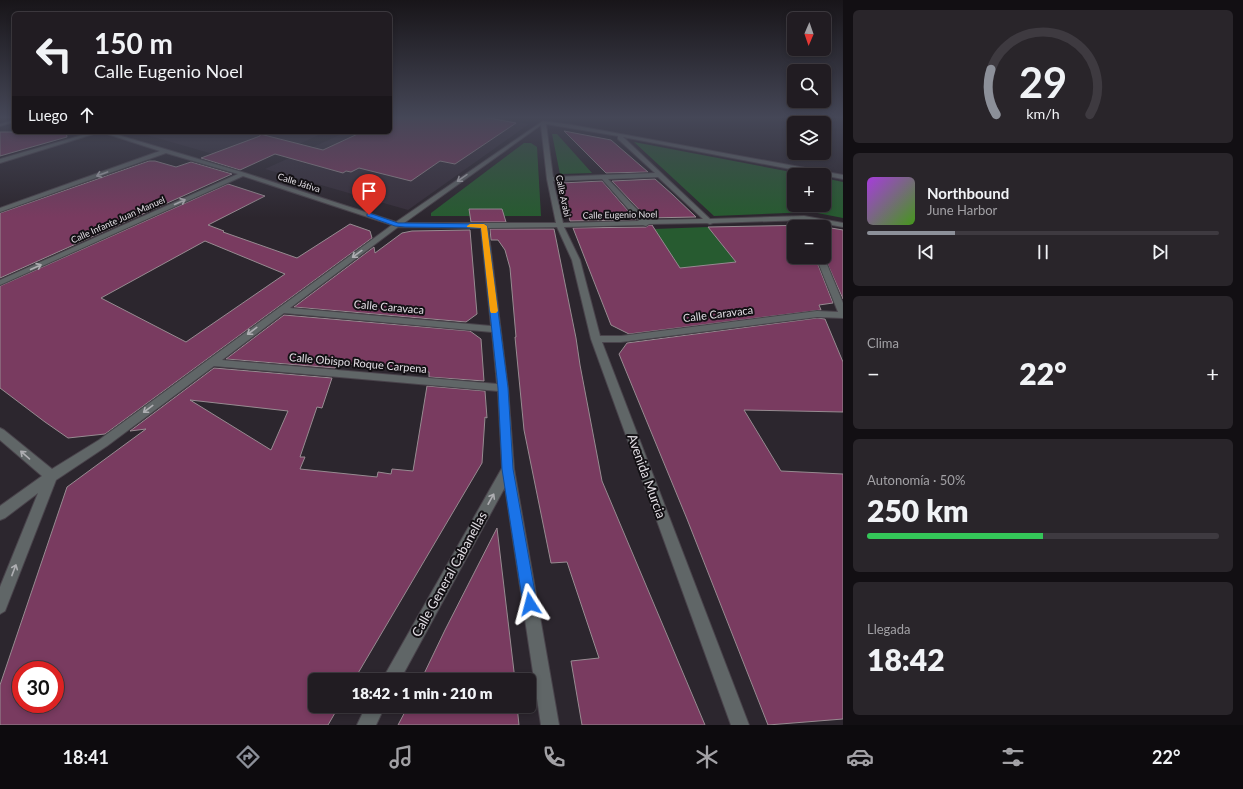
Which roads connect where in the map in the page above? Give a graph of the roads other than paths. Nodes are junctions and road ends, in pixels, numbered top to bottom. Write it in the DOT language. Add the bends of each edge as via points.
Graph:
graph roads {
  1 [pos="34,151"];
  2 [pos="165,151"];
  3 [pos="502,151"];
  4 [pos="547,151"];
  5 [pos="634,151"];
  6 [pos="705,151"];
  7 [pos="0,161"];
  8 [pos="244,174"];
  9 [pos="660,175"];
  10 [pos="603,177"];
  11 [pos="843,177"];
  12 [pos="550,179"];
  13 [pos="0,210"];
  14 [pos="804,218"];
  15 [pos="710,222"];
  16 [pos="397,224"];
  17 [pos="646,224"];
  18 [pos="560,225"];
  19 [pos="843,225"];
  20 [pos="484,226"];
  21 [pos="823,264"];
  22 [pos="0,283"];
  23 [pos="841,303"];
  24 [pos="280,310"];
  25 [pos="843,314"];
  26 [pos="496,329"];
  27 [pos="596,339"];
  28 [pos="211,362"];
  29 [pos="503,388"];
  30 [pos="0,433"];
  31 [pos="508,469"];
  32 [pos="51,476"];
  33 [pos="0,514"];
  34 [pos="0,606"];
  35 [pos="395,673"];
  36 [pos="372,713"];
  37 [pos="366,725"];
  38 [pos="550,725"];
  39 [pos="740,725"];
  1 -- 7 [label="street"];
  2 -- 8 [label="street, Calle Játiva"];
  2 -- 13 [label="street, one-way"];
  3 -- 16 [label="street, one-way"];
  4 -- 12 [label="street, Calle Arabi"];
  5 -- 9 [label="street"];
  6 -- 11 [label="street"];
  8 -- 16 [label="street, Calle Játiva"];
  22 -- 8 [label="street, Calle Infante Juan Manuel, one-way"];
  9 -- 10 [label="street"];
  9 -- 15 [label="street"];
  10 -- 12 [label="street"];
  10 -- 17 [label="street"];
  12 -- 18 [label="street, Calle Arabi"];
  14 -- 15 [label="street, Calle Eugenio Noel"];
  14 -- 19 [label="street, Calle Eugenio Noel"];
  15 -- 17 [label="street, Calle Eugenio Noel"];
  16 -- 20 [label="street, Calle Eugenio Noel"];
  16 -- 24 [label="street, one-way"];
  17 -- 18 [label="street, Calle Eugenio Noel"];
  18 -- 20 [label="street, Calle Eugenio Noel"];
  18 -- 27 [label="street, Avenida Murcia" via="576,260"];
  20 -- 26 [label="street"];
  21 -- 23 [label="street"];
  23 -- 25 [label="street"];
  24 -- 26 [label="street, Calle Caravaca"];
  24 -- 28 [label="street, one-way"];
  25 -- 27 [label="street, Calle Caravaca" via="817,314 621,339"];
  26 -- 29 [label="street"];
  27 -- 39 [label="street, Avenida Murcia"];
  28 -- 29 [label="street, Calle Obispo Roque Carpena"];
  28 -- 32 [label="street, one-way" via="103,443"];
  29 -- 31 [label="street"];
  32 -- 30 [label="street, one-way"];
  35 -- 31 [label="street, Calle General Cabanellas, one-way"];
  31 -- 38 [label="street"];
  32 -- 33 [label="street"];
  34 -- 32 [label="street, one-way"];
  36 -- 37 [label="street"];
}
